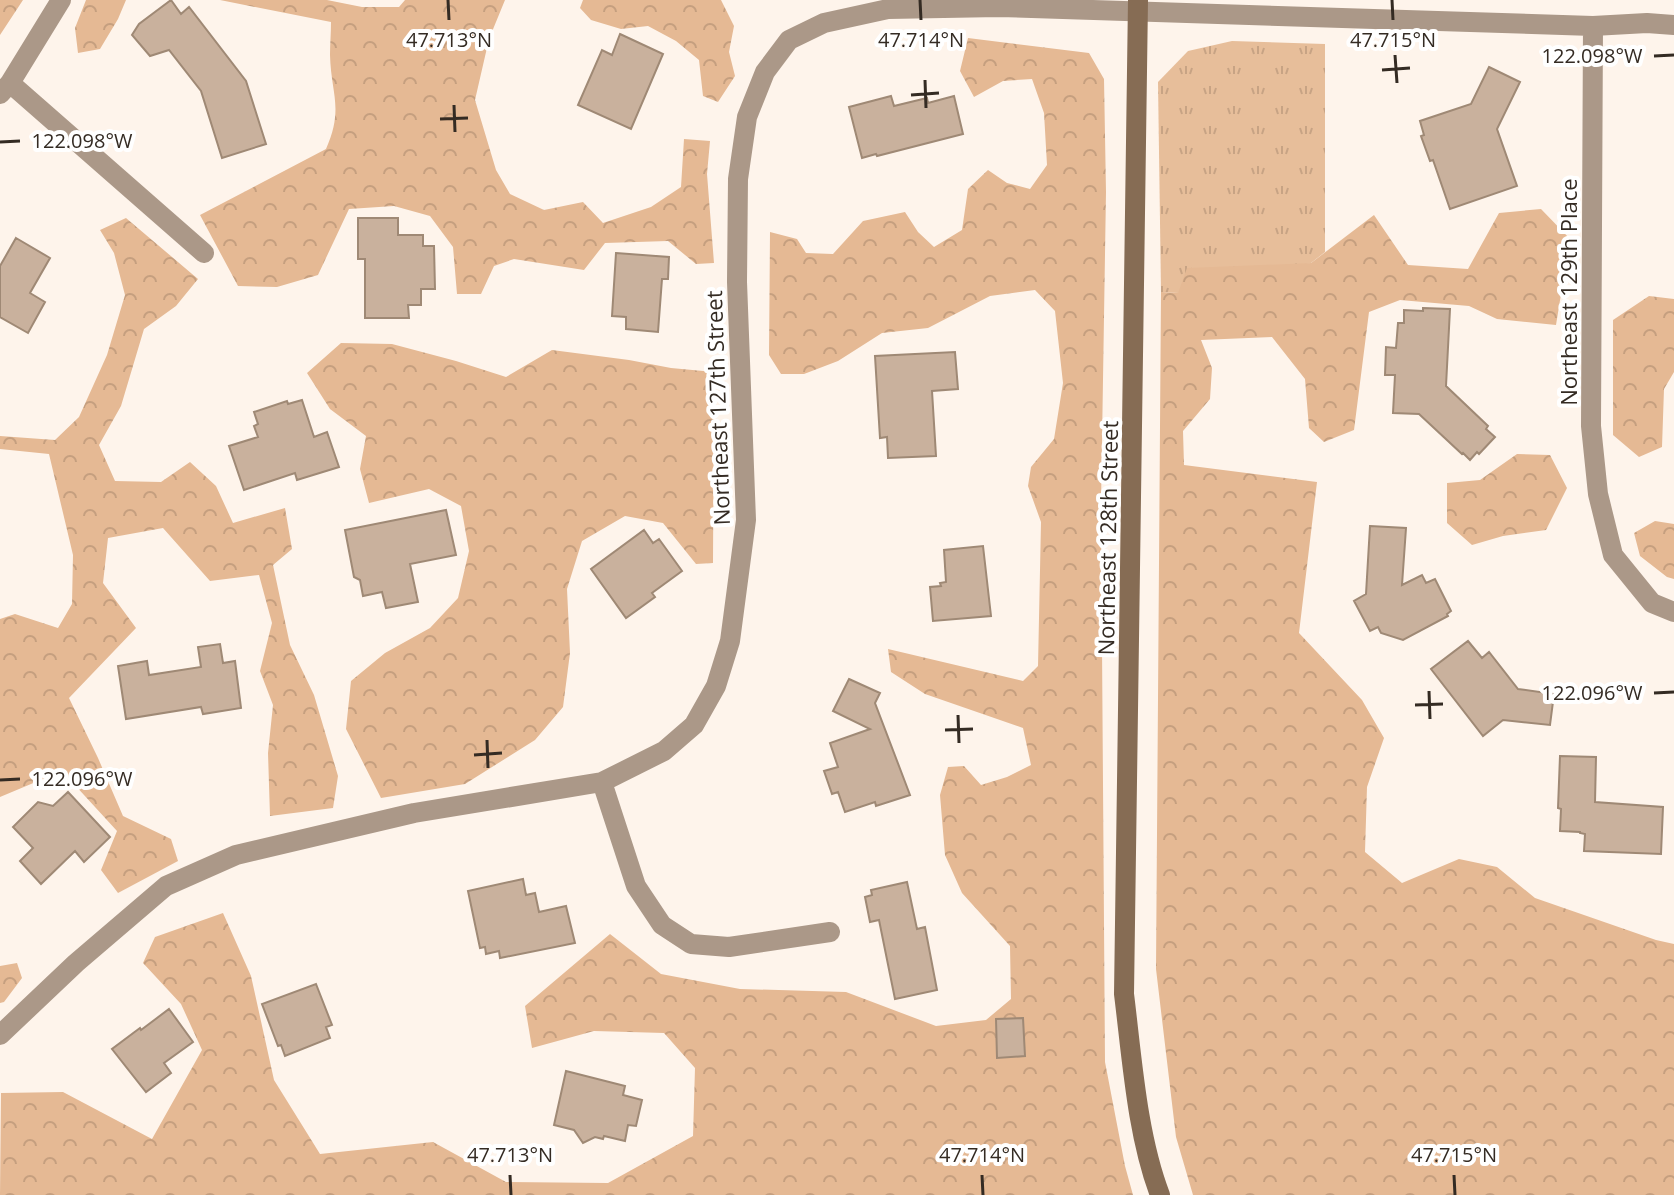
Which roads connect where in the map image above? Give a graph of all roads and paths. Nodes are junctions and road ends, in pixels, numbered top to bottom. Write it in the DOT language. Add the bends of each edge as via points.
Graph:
graph roads {
  1 [pos="61,0"];
  2 [pos="1138,5"];
  3 [pos="1674,25"];
  4 [pos="1593,26"];
  5 [pos="5,88"];
  6 [pos="204,253"];
  7 [pos="1674,612"];
  8 [pos="602,782"];
  9 [pos="830,932"];
  10 [pos="0,1035"];
  11 [pos="1160,1195"];
  1 -- 5 [label="street"];
  2 -- 4 [label="street, Northeast 127th Street"];
  2 -- 8 [label="street, Northeast 127th Street" via="888,9 824,23 789,40 765,72 747,117 738,179 746,520 730,641 716,686 694,725 664,751"];
  2 -- 11 [label="street, Northeast 128th Street" via="1124,994 1149,1168"];
  3 -- 4 [label="street, Northeast 127th Street"];
  4 -- 7 [label="street, Northeast 129th Place" via="1591,426 1598,494 1613,555 1652,603"];
  5 -- 6 [label="street"];
  8 -- 9 [label="street" via="636,886 662,925 691,944 729,947"];
  8 -- 10 [label="street, Northeast 127th Street" via="414,813 236,855 166,886"];
}
